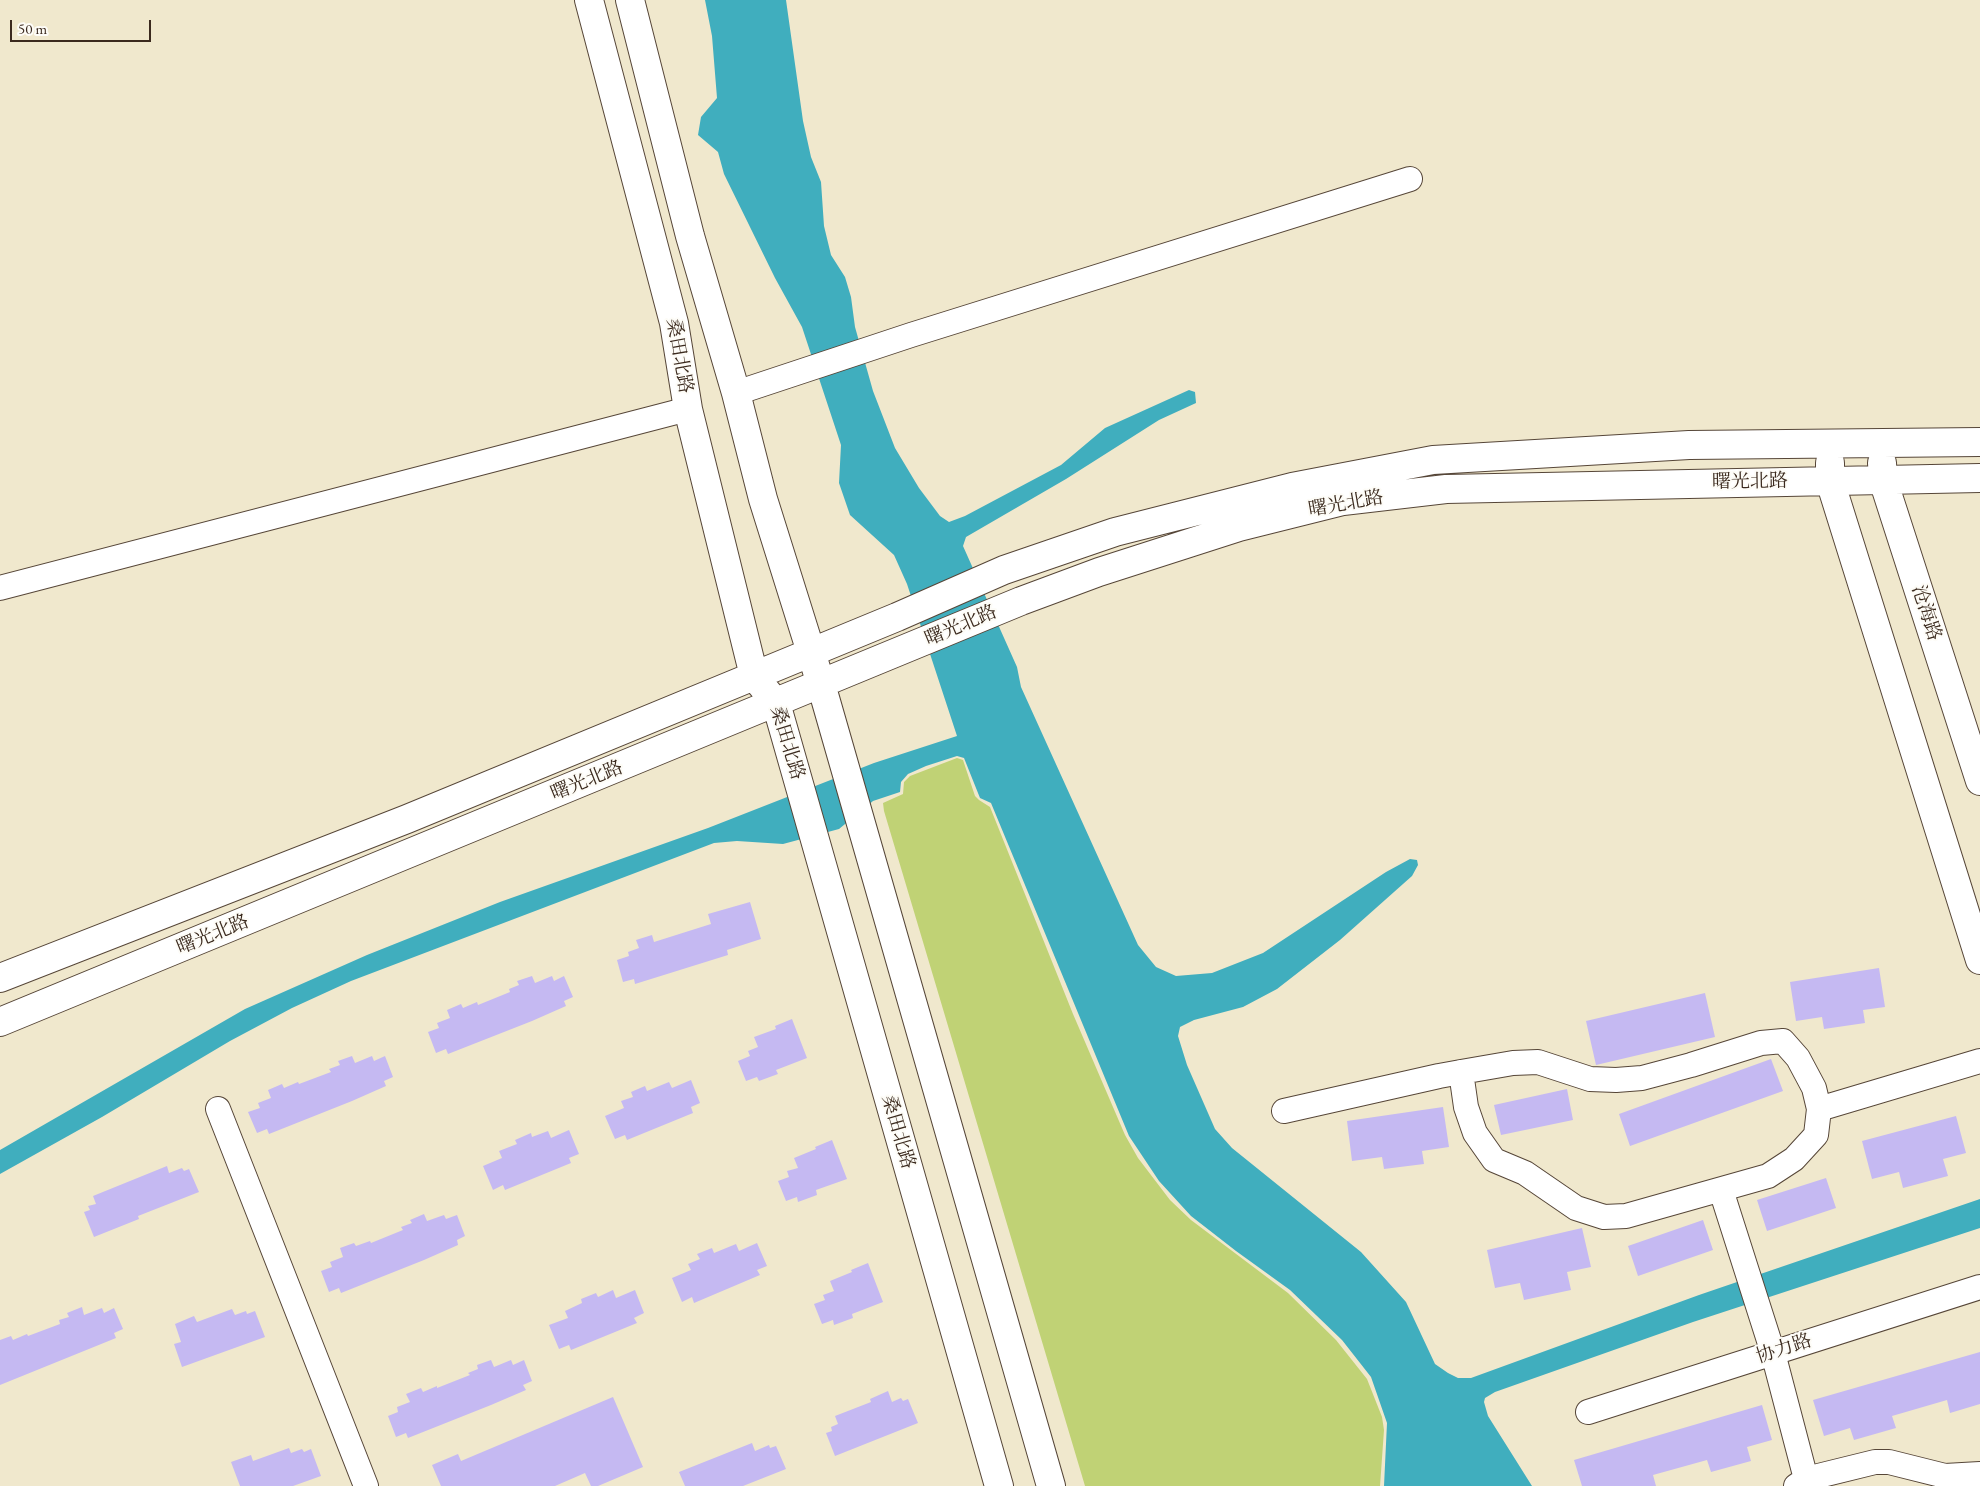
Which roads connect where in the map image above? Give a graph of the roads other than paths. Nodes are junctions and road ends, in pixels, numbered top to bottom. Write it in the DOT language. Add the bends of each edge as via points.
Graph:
graph roads {
  1 [pos="589,0"];
  2 [pos="630,0"];
  3 [pos="1410,179"];
  4 [pos="736,393"];
  5 [pos="688,409"];
  6 [pos="1980,442"];
  7 [pos="1882,443"];
  8 [pos="1829,444"];
  9 [pos="1980,478"];
  10 [pos="1883,480"];
  11 [pos="1830,481"];
  12 [pos="0,588"];
  13 [pos="810,652"];
  14 [pos="754,676"];
  15 [pos="821,684"];
  16 [pos="776,703"];
  17 [pos="1980,781"];
  18 [pos="1980,960"];
  19 [pos="0,978"];
  20 [pos="0,1022"];
  21 [pos="1980,1061"];
  22 [pos="1461,1072"];
  23 [pos="218,1109"];
  24 [pos="1819,1109"];
  25 [pos="1284,1111"];
  26 [pos="1721,1190"];
  27 [pos="1980,1286"];
  28 [pos="1773,1353"];
  29 [pos="1588,1412"];
  30 [pos="1980,1474"];
  31 [pos="1947,1481"];
  32 [pos="1801,1483"];
  33 [pos="366,1486"];
  34 [pos="999,1486"];
  35 [pos="1051,1486"];
  1 -- 5 [label="main road, 桑田北路" via="674,323"];
  2 -- 4 [label="main road" via="690,236"];
  3 -- 4 [label="street"];
  4 -- 13 [label="main road" via="763,499"];
  5 -- 12 [label="street"];
  5 -- 14 [label="main road, 桑田北路"];
  6 -- 7 [label="main road, 曙光北路"];
  7 -- 8 [label="main road, 曙光北路"];
  7 -- 10 [label="main road, 沧海路"];
  8 -- 11 [label="main road"];
  8 -- 13 [label="main road, 曙光北路" via="1689,445 1432,460 1292,487 1115,532 1004,570"];
  9 -- 10 [label="main road, 曙光北路"];
  10 -- 11 [label="main road, 曙光北路"];
  10 -- 17 [label="main road, 沧海路"];
  11 -- 15 [label="main road, 曙光北路" via="1446,489 1343,502 1239,526 1099,572"];
  11 -- 18 [label="main road"];
  13 -- 14 [label="main road, 曙光北路"];
  13 -- 15 [label="main road"];
  14 -- 16 [label="main road, 桑田北路"];
  14 -- 19 [label="main road, 曙光北路" via="407,819"];
  15 -- 16 [label="main road, 曙光北路"];
  15 -- 35 [label="main road"];
  16 -- 20 [label="main road, 曙光北路"];
  16 -- 34 [label="main road, 桑田北路"];
  21 -- 24 [label="street"];
  22 -- 24 [label="street" via="1538,1062 1590,1079 1642,1078 1761,1043 1783,1041 1798,1058 1814,1088"];
  22 -- 25 [label="street"];
  22 -- 26 [label="street" via="1466,1107 1475,1132 1494,1160 1525,1173 1576,1208 1604,1217 1626,1216"];
  23 -- 33 [label="street"];
  24 -- 26 [label="street" via="1816,1135 1794,1159 1768,1176"];
  26 -- 28 [label="street"];
  27 -- 28 [label="street, 协力路"];
  28 -- 29 [label="street, 协力路"];
  28 -- 32 [label="street"];
  30 -- 31 [label="street"];
  31 -- 32 [label="street" via="1889,1462 1875,1462"];
}
